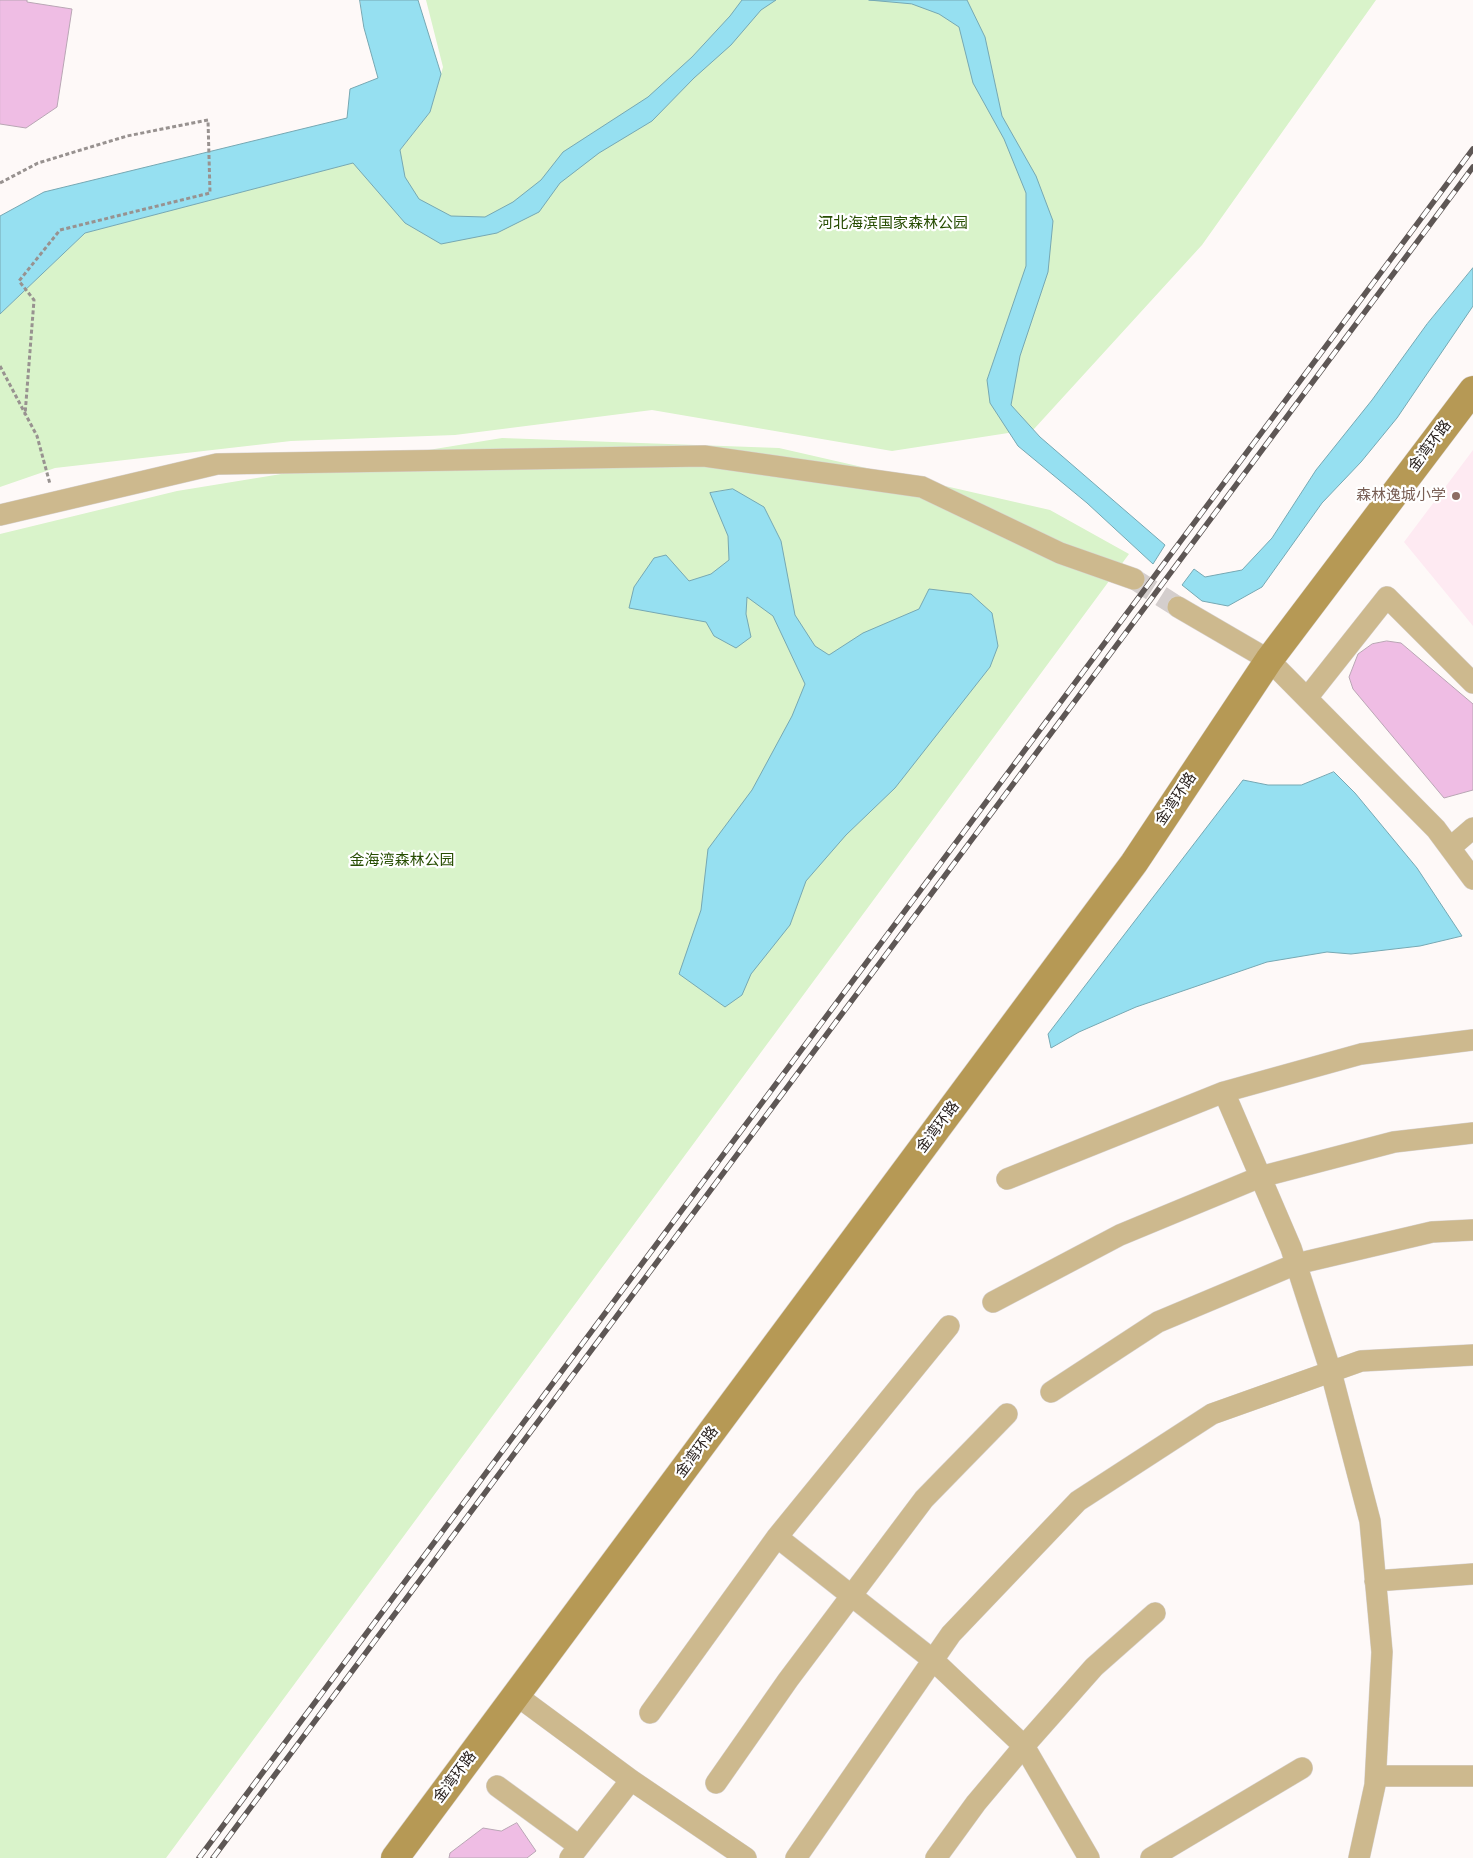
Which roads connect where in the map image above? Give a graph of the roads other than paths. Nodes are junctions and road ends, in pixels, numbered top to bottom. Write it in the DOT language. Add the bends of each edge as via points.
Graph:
graph roads {
  1 [pos="1473,390"];
  2 [pos="0,515"];
  3 [pos="1134,579"];
  4 [pos="1178,607"];
  5 [pos="1269,660"];
  6 [pos="1473,683"];
  7 [pos="1307,698"];
  8 [pos="1473,828"];
  9 [pos="1450,848"];
  10 [pos="1473,879"];
  11 [pos="1473,1040"];
  12 [pos="1224,1092"];
  13 [pos="1473,1133"];
  14 [pos="1260,1177"];
  15 [pos="1007,1179"];
  16 [pos="1473,1230"];
  17 [pos="1296,1264"];
  18 [pos="993,1302"];
  19 [pos="949,1326"];
  20 [pos="1473,1355"];
  21 [pos="1331,1372"];
  22 [pos="1051,1392"];
  23 [pos="1007,1414"];
  24 [pos="777,1537"];
  25 [pos="1473,1574"];
  26 [pos="1375,1581"];
  27 [pos="850,1594"];
  28 [pos="1155,1613"];
  29 [pos="933,1660"];
  30 [pos="516,1695"];
  31 [pos="650,1713"];
  32 [pos="1024,1746"];
  33 [pos="1302,1768"];
  34 [pos="1376,1776"];
  35 [pos="1473,1776"];
  36 [pos="631,1780"];
  37 [pos="716,1783"];
  38 [pos="497,1786"];
  39 [pos="574,1852"];
  40 [pos="395,1858"];
  41 [pos="746,1858"];
  42 [pos="796,1858"];
  43 [pos="936,1858"];
  44 [pos="1089,1858"];
  45 [pos="1151,1858"];
  46 [pos="1358,1858"];
  1 -- 5 [label="main road, 金湾环路"];
  2 -- 3 [label="street" via="217,464 704,456 922,487 1060,553"];
  4 -- 5 [label="street"];
  5 -- 7 [label="street"];
  5 -- 30 [label="main road, 金湾环路" via="1134,863"];
  6 -- 7 [label="street" via="1387,596"];
  7 -- 9 [label="street" via="1436,829"];
  8 -- 9 [label="street"];
  9 -- 10 [label="street"];
  11 -- 12 [label="street" via="1361,1054"];
  12 -- 14 [label="street"];
  12 -- 15 [label="street"];
  13 -- 14 [label="street" via="1394,1142"];
  14 -- 17 [label="street"];
  14 -- 18 [label="street" via="1120,1235"];
  16 -- 17 [label="street" via="1432,1232"];
  17 -- 21 [label="street"];
  17 -- 22 [label="street" via="1158,1322"];
  19 -- 24 [label="street"];
  20 -- 21 [label="street" via="1361,1361"];
  21 -- 26 [label="street" via="1370,1521"];
  21 -- 29 [label="street" via="1212,1414 1078,1501 951,1634"];
  23 -- 27 [label="street" via="924,1499"];
  24 -- 27 [label="street"];
  24 -- 31 [label="street"];
  25 -- 26 [label="street"];
  26 -- 34 [label="street" via="1382,1652"];
  27 -- 29 [label="street"];
  27 -- 37 [label="street"];
  28 -- 32 [label="street" via="1094,1667"];
  29 -- 32 [label="street"];
  29 -- 42 [label="street"];
  30 -- 36 [label="street"];
  30 -- 40 [label="main road, 金湾环路"];
  32 -- 43 [label="street" via="976,1803"];
  32 -- 44 [label="street"];
  33 -- 45 [label="street"];
  34 -- 35 [label="street"];
  34 -- 46 [label="street"];
  36 -- 39 [label="street"];
  36 -- 41 [label="street"];
  38 -- 39 [label="street"];
}
